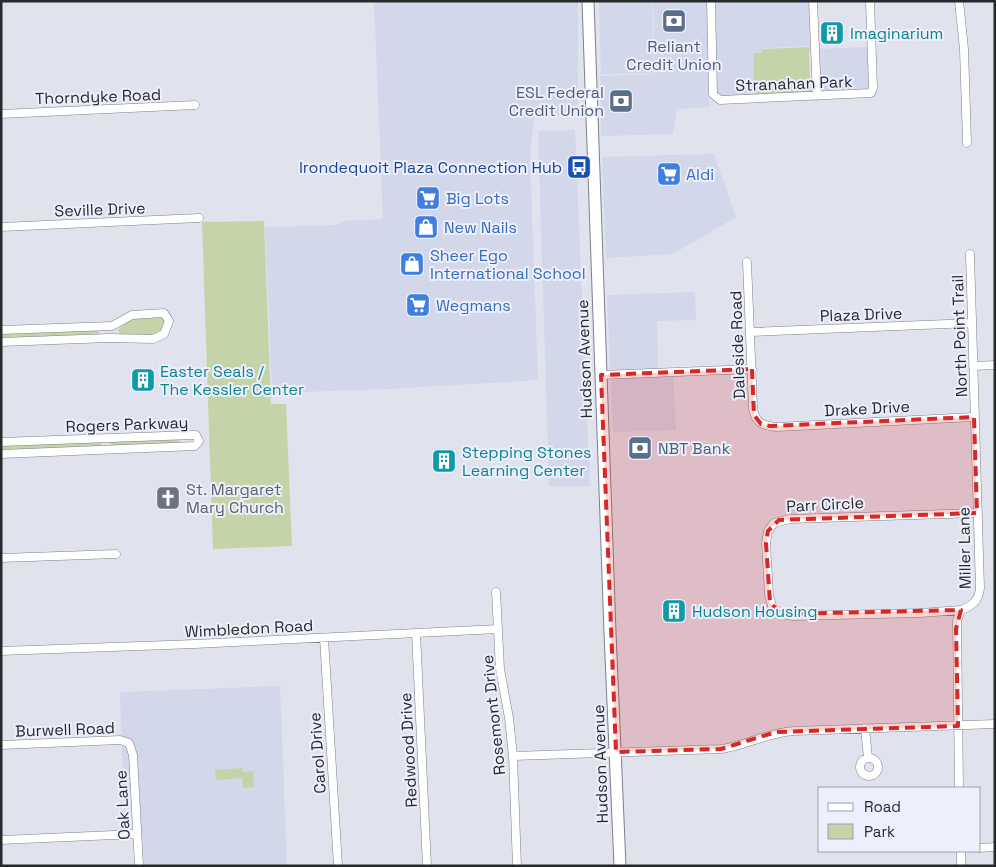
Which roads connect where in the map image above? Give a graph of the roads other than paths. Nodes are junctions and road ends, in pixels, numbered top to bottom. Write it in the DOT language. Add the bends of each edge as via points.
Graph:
graph roads {
  1 [pos="588,1"];
  2 [pos="712,1"];
  3 [pos="813,1"];
  4 [pos="870,1"];
  5 [pos="960,1"];
  6 [pos="817,96"];
  7 [pos="195,105"];
  8 [pos="1,114"];
  9 [pos="967,143"];
  10 [pos="199,218"];
  11 [pos="1,227"];
  12 [pos="970,254"];
  13 [pos="747,262"];
  14 [pos="972,323"];
  15 [pos="108,326"];
  16 [pos="1,330"];
  17 [pos="750,332"];
  18 [pos="109,338"];
  19 [pos="1,342"];
  20 [pos="973,366"];
  21 [pos="995,366"];
  22 [pos="752,369"];
  23 [pos="600,375"];
  24 [pos="974,417"];
  25 [pos="760,424"];
  26 [pos="1,442"];
  27 [pos="1,454"];
  28 [pos="977,513"];
  29 [pos="116,554"];
  30 [pos="1,558"];
  31 [pos="496,592"];
  32 [pos="961,610"];
  33 [pos="498,629"];
  34 [pos="416,633"];
  35 [pos="324,638"];
  36 [pos="1,651"];
  37 [pos="995,724"];
  38 [pos="958,726"];
  39 [pos="865,728"];
  40 [pos="129,743"];
  41 [pos="1,745"];
  42 [pos="616,752"];
  43 [pos="513,756"];
  44 [pos="868,758"];
  45 [pos="960,787"];
  46 [pos="137,834"];
  47 [pos="1,840"];
  48 [pos="995,847"];
  49 [pos="981,848"];
  50 [pos="961,852"];
  51 [pos="139,866"];
  52 [pos="338,866"];
  53 [pos="427,866"];
  54 [pos="517,866"];
  55 [pos="620,866"];
  56 [pos="961,866"];
  1 -- 23 [label="main road, Hudson Avenue"];
  2 -- 6 [label="street, Stranahan Park" via="716,98"];
  3 -- 6 [label="street"];
  4 -- 6 [label="street, Stranahan Park" via="872,91 869,94"];
  5 -- 9 [label="street"];
  7 -- 8 [label="street, Thorndyke Road"];
  10 -- 11 [label="street, Seville Drive"];
  12 -- 14 [label="street, North Point Trail"];
  13 -- 17 [label="street, Daleside Road"];
  14 -- 17 [label="street, Plaza Drive"];
  14 -- 20 [label="street, North Point Trail"];
  15 -- 16 [label="street"];
  15 -- 18 [label="street"];
  15 -- 18 [label="street" via="136,314 164,313 169,321 164,334 153,339"];
  17 -- 22 [label="street, Daleside Road"];
  18 -- 19 [label="street"];
  20 -- 21 [label="street"];
  20 -- 24 [label="street, North Point Trail"];
  22 -- 23 [label="street"];
  22 -- 25 [label="street, Daleside Road" via="754,415"];
  23 -- 42 [label="main road, Hudson Avenue"];
  24 -- 25 [label="street, Drake Drive" via="777,426"];
  24 -- 28 [label="street, Miller Lane"];
  26 -- 27 [label="street, Rogers Parkway" via="192,435 196,435 199,441 195,446"];
  28 -- 32 [label="street, Miller Lane" via="980,594 975,602"];
  28 -- 32 [label="street, Parr Circle" via="790,519 774,523 767,537 770,602 780,614"];
  29 -- 30 [label="street"];
  31 -- 33 [label="street, Rosemont Drive"];
  32 -- 38 [label="street, Miller Lane" via="956,629"];
  33 -- 34 [label="street, Wimbledon Road"];
  33 -- 43 [label="street, Rosemont Drive" via="500,669 510,718"];
  34 -- 35 [label="street, Wimbledon Road"];
  34 -- 53 [label="street, Redwood Drive"];
  35 -- 36 [label="street, Wimbledon Road"];
  35 -- 52 [label="street, Carol Drive"];
  37 -- 38 [label="street"];
  38 -- 39 [label="street"];
  38 -- 45 [label="street, Miller Lane"];
  39 -- 42 [label="street" via="776,732 722,749"];
  39 -- 44 [label="street"];
  40 -- 41 [label="street, Burwell Road" via="120,740"];
  40 -- 46 [label="street, Oak Lane" via="133,755"];
  42 -- 43 [label="street"];
  42 -- 55 [label="main road, Hudson Avenue"];
  43 -- 54 [label="street, Rosemont Drive"];
  46 -- 47 [label="street"];
  46 -- 51 [label="street, Oak Lane"];
  48 -- 49 [label="street"];
  50 -- 56 [label="street"];
}
